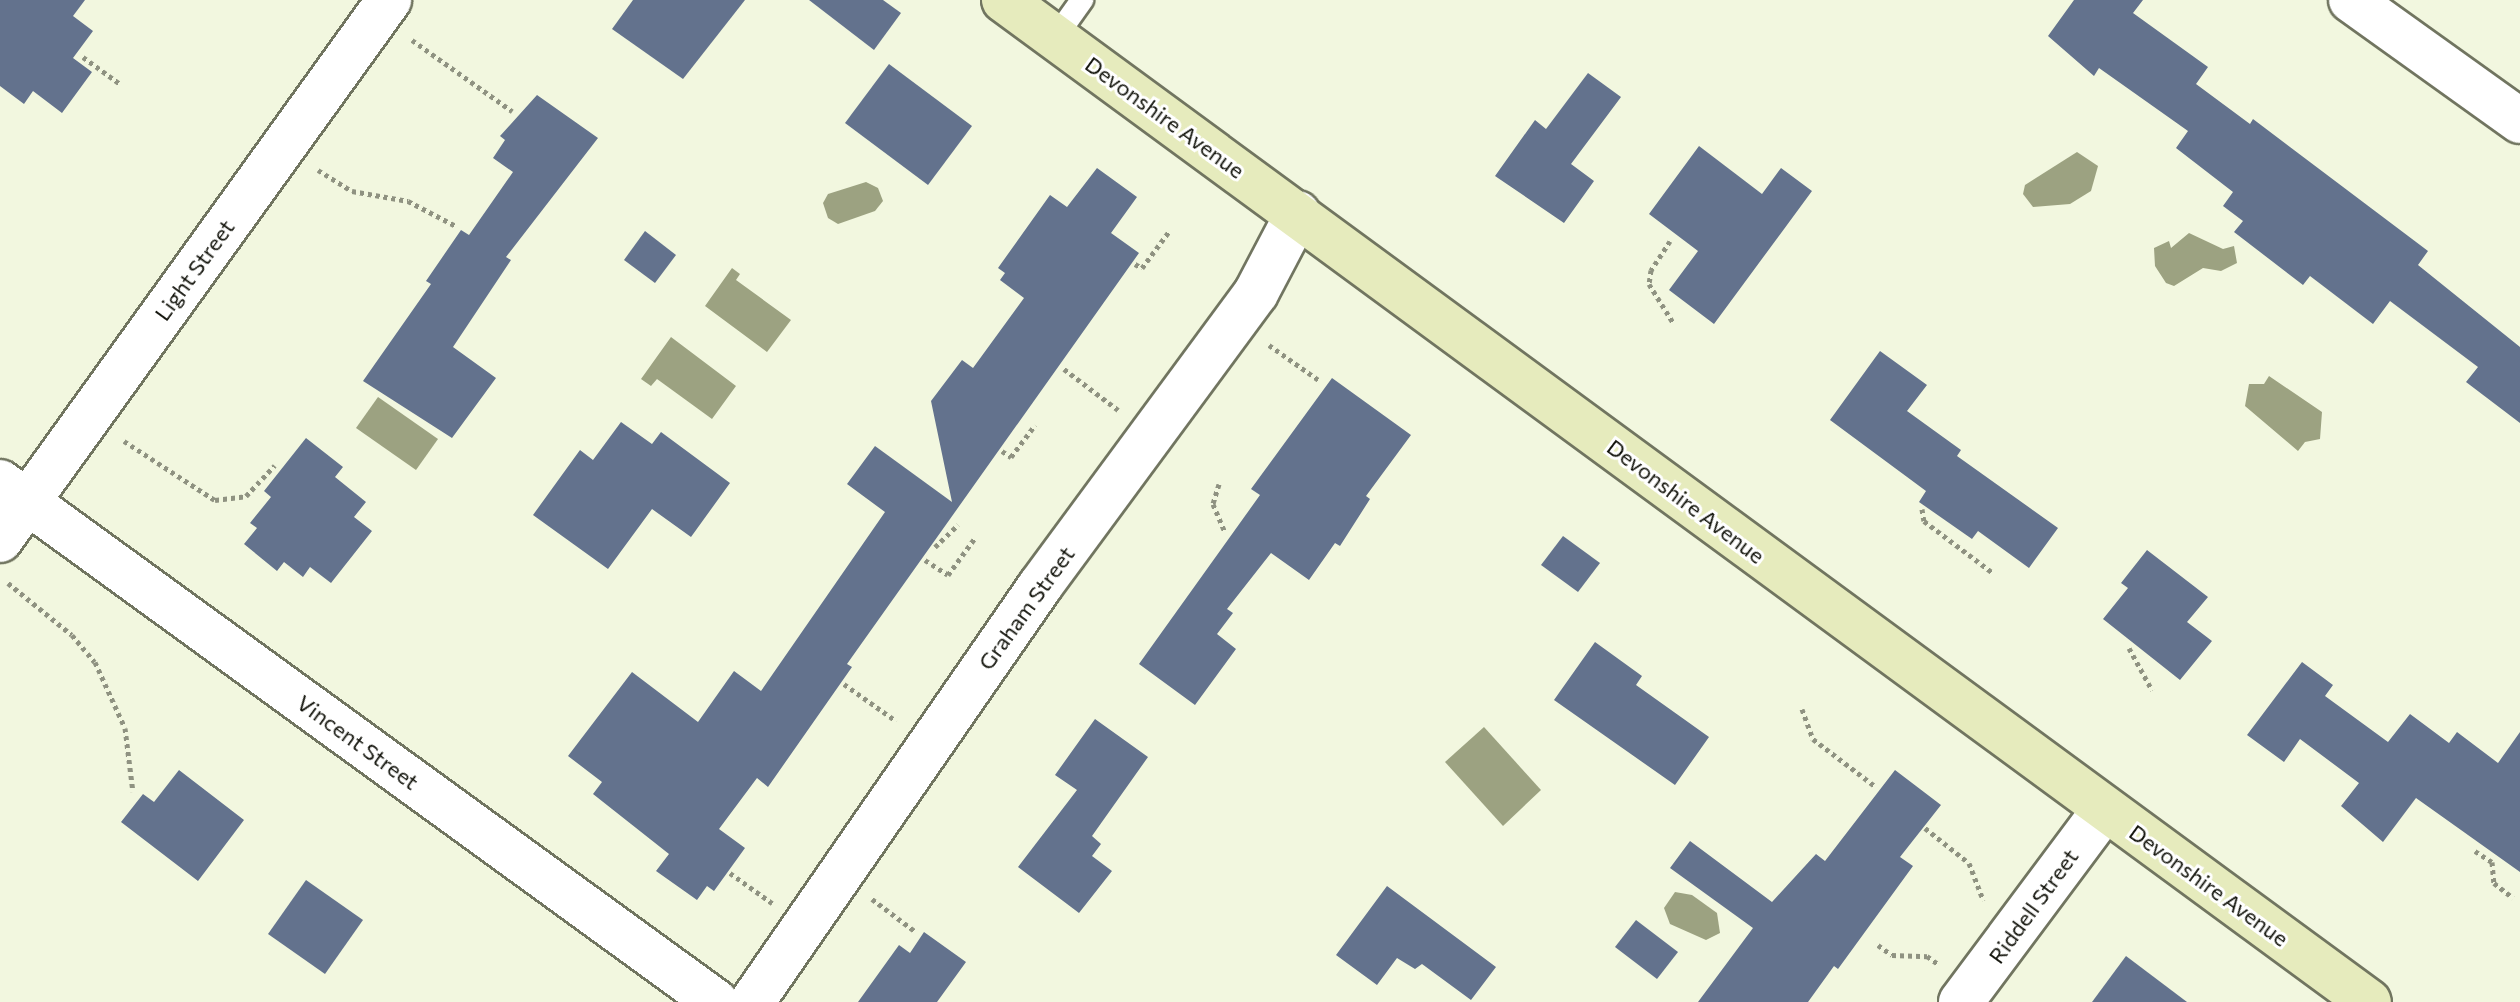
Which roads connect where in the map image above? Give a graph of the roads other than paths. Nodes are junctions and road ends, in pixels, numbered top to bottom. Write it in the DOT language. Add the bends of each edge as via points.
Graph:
graph roads {
  1 [pos="1004,0"];
  2 [pos="1082,0"];
  3 [pos="2369,5"];
  4 [pos="395,16"];
  5 [pos="1055,38"];
  6 [pos="2520,121"];
  7 [pos="1298,213"];
  8 [pos="14,492"];
  9 [pos="2,560"];
  10 [pos="2104,810"];
  11 [pos="1966,996"];
  12 [pos="716,1002"];
  13 [pos="752,1002"];
  14 [pos="2369,1002"];
  1 -- 5 [label="main road, Devonshire Avenue"];
  2 -- 5 [label="lane"];
  3 -- 6 [label="street"];
  4 -- 8 [label="street, Light Street"];
  5 -- 7 [label="main road, Devonshire Avenue"];
  7 -- 10 [label="main road, Devonshire Avenue"];
  7 -- 13 [label="street, Graham Street" via="1236,321 1040,586"];
  8 -- 9 [label="street, Light Street"];
  8 -- 12 [label="street, Vincent Street"];
  10 -- 11 [label="street, Riddell Street"];
  10 -- 14 [label="main road, Devonshire Avenue"];
}
